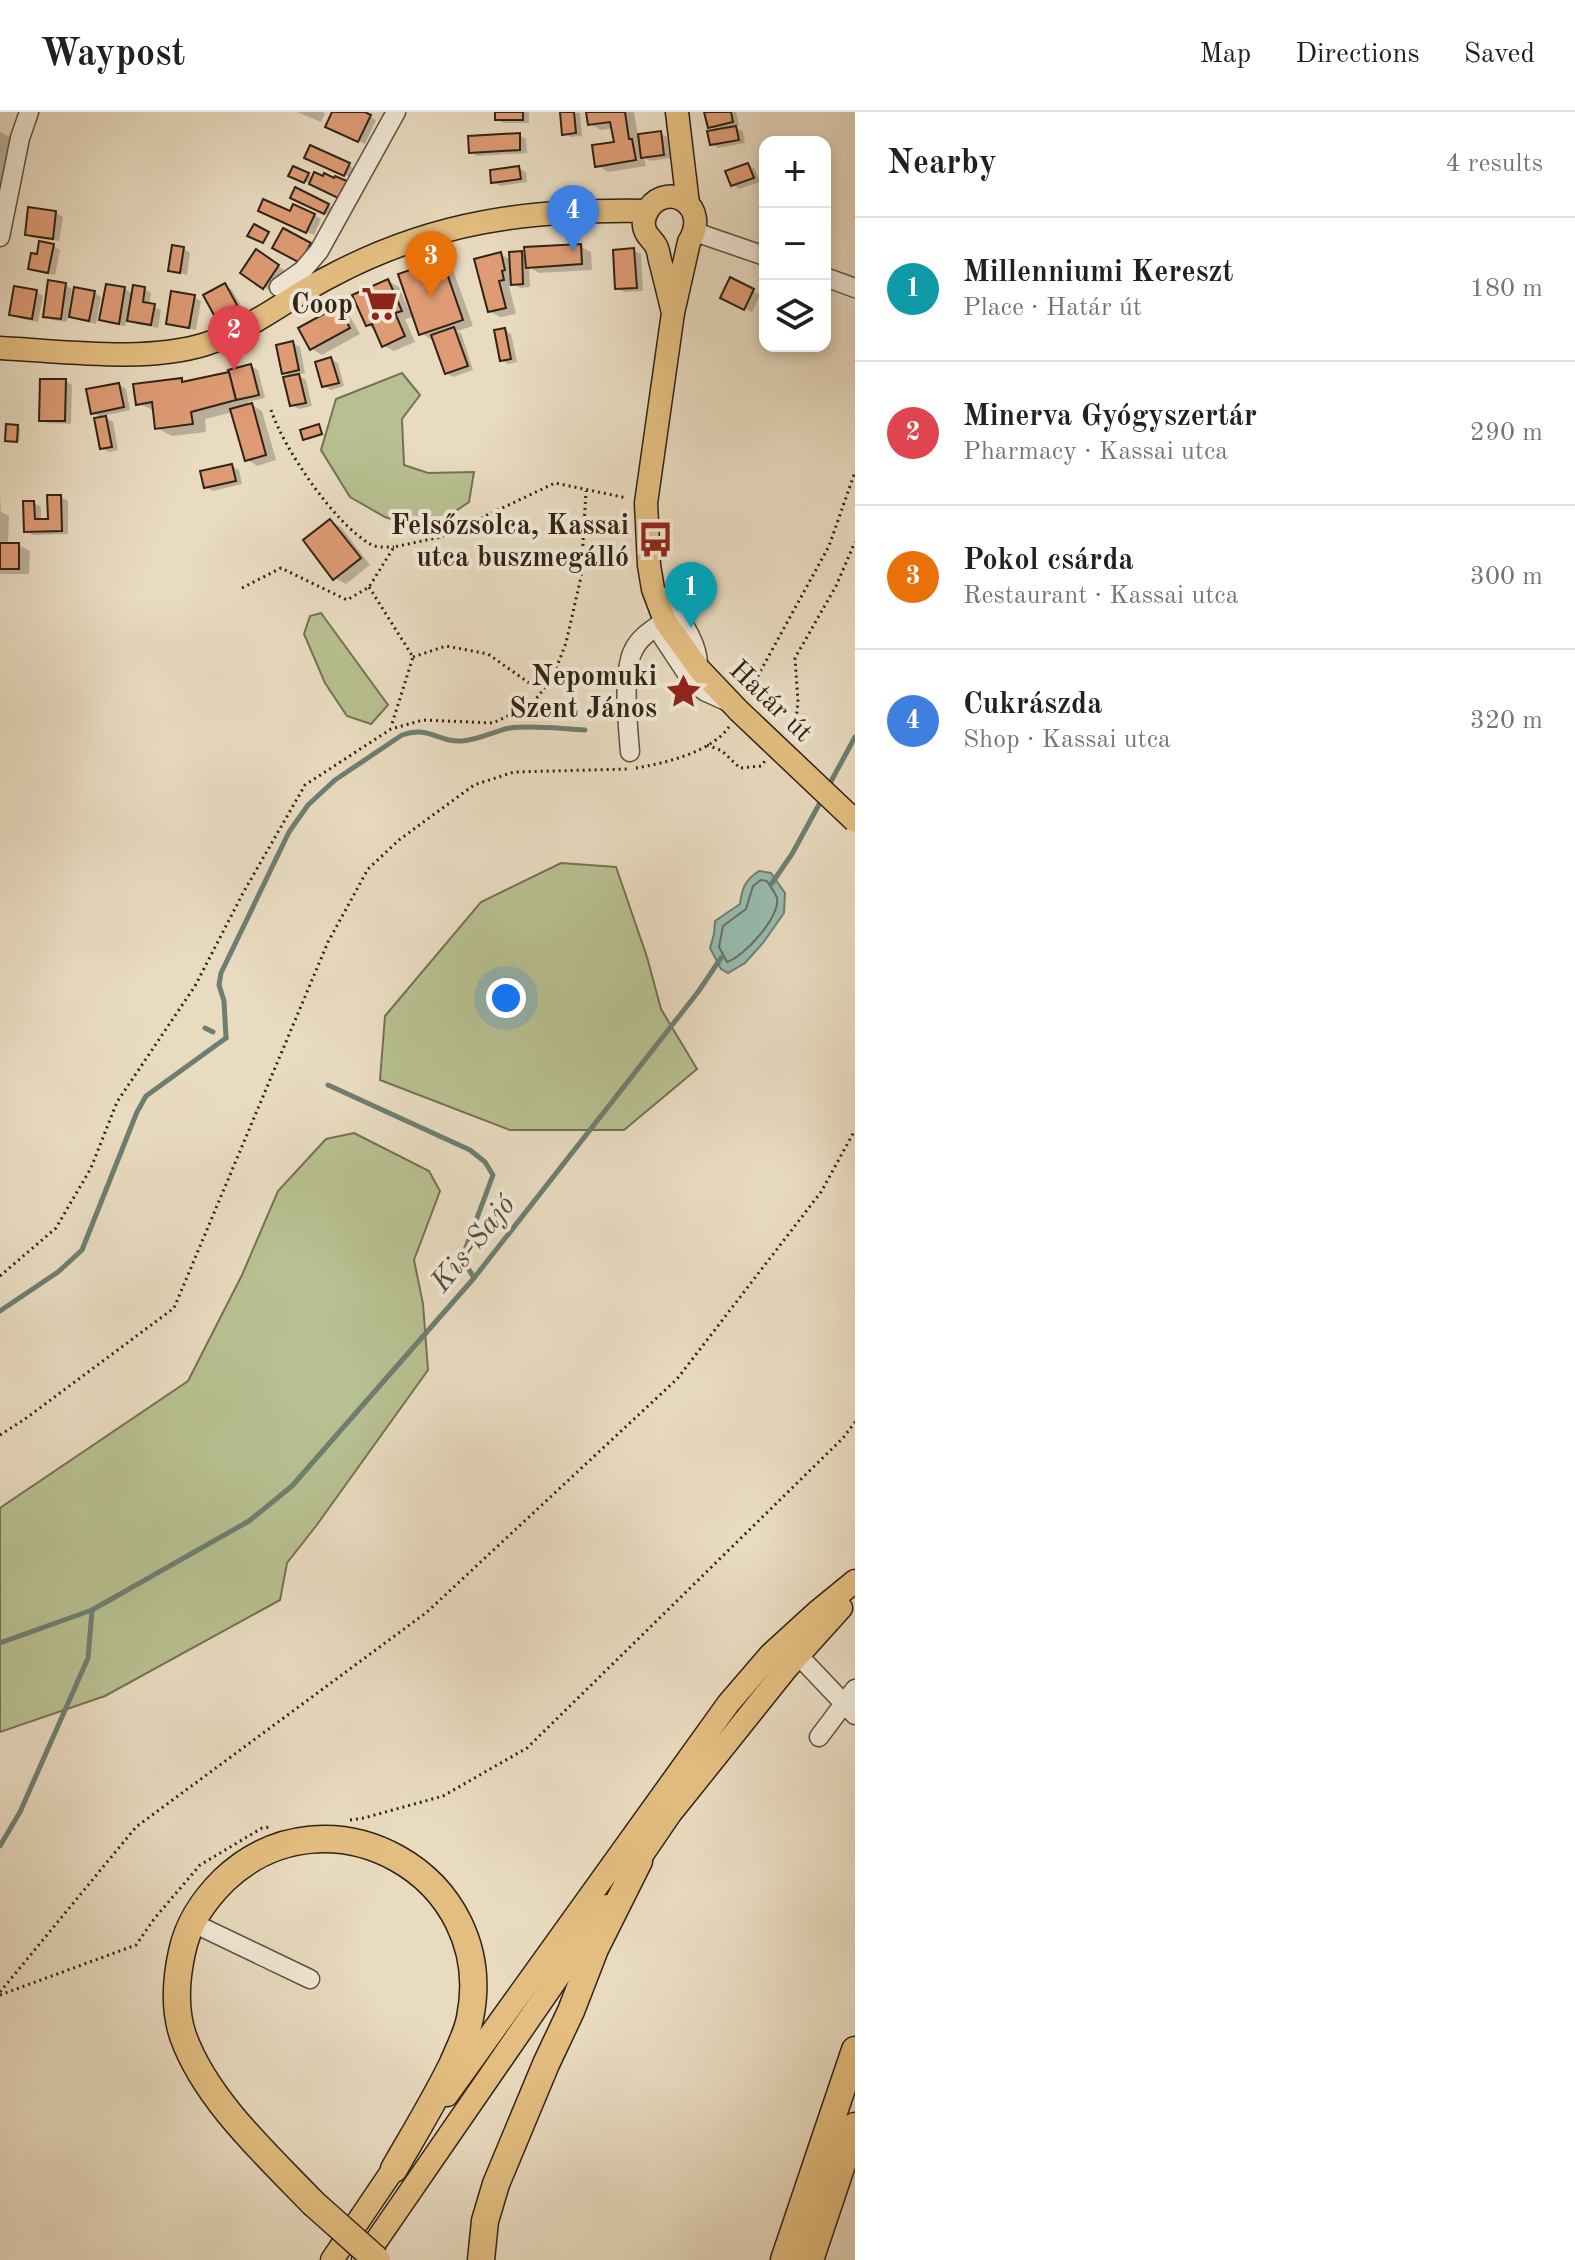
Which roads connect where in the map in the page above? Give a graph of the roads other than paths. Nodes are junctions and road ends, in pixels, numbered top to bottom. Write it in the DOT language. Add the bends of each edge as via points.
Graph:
graph roads {
  1 [pos="29,112"];
  2 [pos="396,112"];
  3 [pos="677,112"];
  4 [pos="681,159"];
  5 [pos="655,204"];
  6 [pos="688,204"];
  7 [pos="598,210"];
  8 [pos="0,237"];
  9 [pos="692,237"];
  10 [pos="652,242"];
  11 [pos="759,254"];
  12 [pos="831,279"];
  13 [pos="279,287"];
  14 [pos="855,288"];
  15 [pos="673,313"];
  16 [pos="0,348"];
  17 [pos="653,589"];
  18 [pos="660,624"];
  19 [pos="699,669"];
  20 [pos="738,704"];
  21 [pos="630,752"];
  22 [pos="855,821"];
  23 [pos="855,1581"];
  24 [pos="855,1597"];
  25 [pos="855,1609"];
  26 [pos="798,1655"];
  27 [pos="851,1702"];
  28 [pos="819,1737"];
  29 [pos="639,1861"];
  30 [pos="191,1922"];
  31 [pos="310,1979"];
  32 [pos="855,2050"];
  33 [pos="855,2126"];
  34 [pos="394,2169"];
  35 [pos="798,2220"];
  36 [pos="332,2260"];
  37 [pos="363,2260"];
  38 [pos="377,2260"];
  39 [pos="481,2260"];
  40 [pos="776,2260"];
  41 [pos="784,2260"];
  42 [pos="810,2260"];
  1 -- 8 [label="street"];
  2 -- 13 [label="street" via="319,251"];
  3 -- 4 [label="main road"];
  4 -- 5 [label="main road"];
  4 -- 6 [label="main road"];
  5 -- 6 [label="main road" via="672,197"];
  5 -- 7 [label="main road"];
  5 -- 10 [label="main road" via="644,220"];
  6 -- 9 [label="main road" via="697,223"];
  7 -- 10 [label="main road"];
  7 -- 16 [label="main road" via="478,221 444,230 369,257 206,344 131,354"];
  9 -- 10 [label="main road" via="673,249"];
  9 -- 11 [label="street"];
  9 -- 15 [label="main road, Határ út"];
  10 -- 15 [label="main road"];
  12 -- 14 [label="street"];
  15 -- 17 [label="main road, Határ út" via="646,503"];
  17 -- 18 [label="main road, Határ út"];
  17 -- 19 [label="street" via="672,607 695,644"];
  18 -- 19 [label="main road, Határ út"];
  18 -- 20 [label="street" via="693,683"];
  18 -- 21 [label="street" via="641,639 629,664"];
  19 -- 20 [label="main road, Határ út"];
  20 -- 22 [label="main road, Határ út, bridge"];
  23 -- 34 [label="main road" via="771,1654 728,1704"];
  24 -- 26 [label="main road"];
  25 -- 26 [label="main road"];
  26 -- 27 [label="street"];
  26 -- 29 [label="main road" via="670,1814"];
  27 -- 28 [label="street"];
  29 -- 37 [label="main road"];
  29 -- 39 [label="highway" via="595,1949 496,2184"];
  30 -- 31 [label="street"];
  30 -- 34 [label="highway" via="206,1898 247,1861 305,1840 334,1840 384,1852 410,1865 439,1892 456,1915 471,1956 475,1976 470,2019 439,2092"];
  30 -- 38 [label="highway, bridge" via="176,1984 183,2035 197,2066 256,2143"];
  32 -- 35 [label="highway"];
  33 -- 42 [label="highway"];
  34 -- 36 [label="main road"];
  35 -- 40 [label="highway"];
  35 -- 41 [label="highway"];
}
